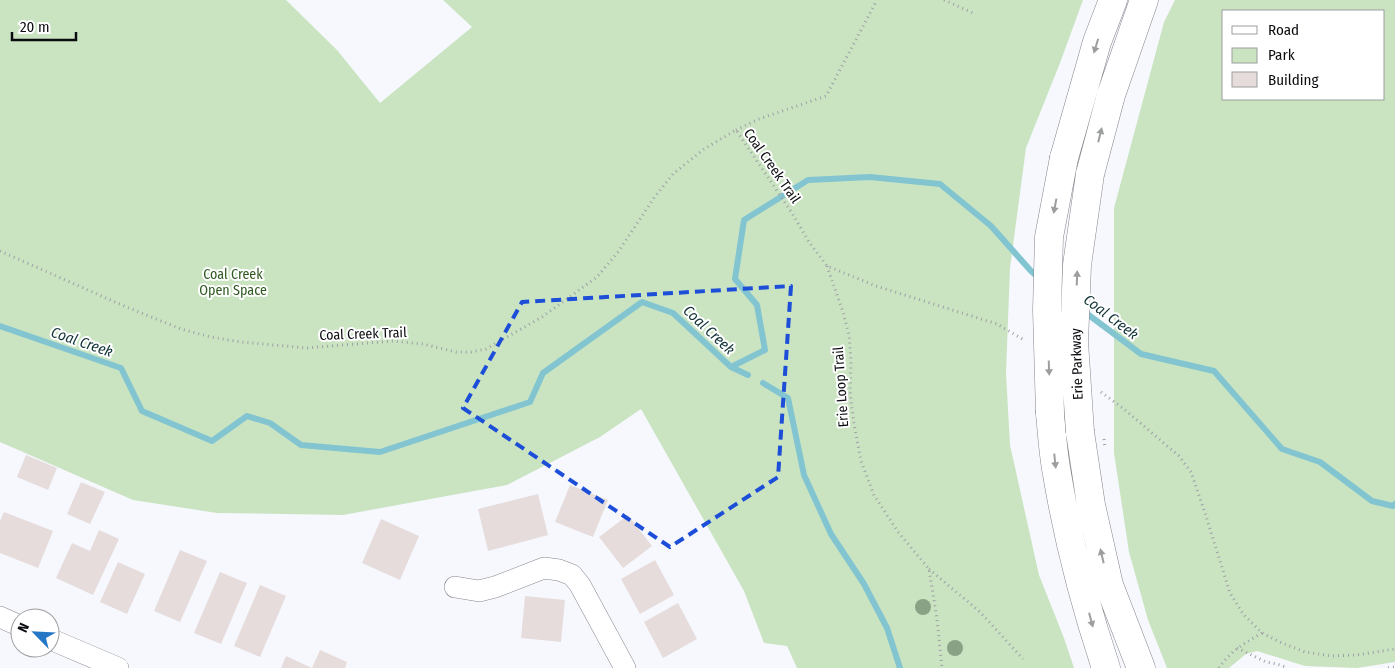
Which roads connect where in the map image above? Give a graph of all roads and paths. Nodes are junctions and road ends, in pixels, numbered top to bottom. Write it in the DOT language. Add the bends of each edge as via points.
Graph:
graph roads {
  1 [pos="875,0"];
  2 [pos="944,0"];
  3 [pos="1113,0"];
  4 [pos="1144,0"];
  5 [pos="974,13"];
  6 [pos="736,130"];
  7 [pos="792,213"];
  8 [pos="0,251"];
  9 [pos="827,266"];
  10 [pos="929,569"];
  11 [pos="455,587"];
  12 [pos="1262,633"];
  13 [pos="60,643"];
  14 [pos="1237,648"];
  15 [pos="1022,659"];
  16 [pos="1278,666"];
  17 [pos="1395,667"];
  18 [pos="118,668"];
  19 [pos="625,668"];
  20 [pos="942,668"];
  21 [pos="1106,668"];
  22 [pos="1140,668"];
  23 [pos="1219,668"];
  24 [pos="1288,668"];
  25 [pos="1388,668"];
  1 -- 6 [label="path" via="826,96"];
  2 -- 5 [label="path"];
  3 -- 21 [label="main road, Erie Parkway, one-way, bridge" via="1097,42 1064,158 1049,237 1047,310 1050,413 1056,473 1072,553"];
  22 -- 4 [label="main road, Erie Parkway, one-way, bridge" via="1110,585 1091,505 1080,432 1074,342 1077,265 1090,174 1111,95"];
  6 -- 7 [label="path, Coal Creek Trail"];
  6 -- 8 [label="path, Coal Creek Trail" via="704,148 673,174 597,277 542,318 486,349 471,352 393,341 306,348 211,337 124,306"];
  9 -- 10 [label="path, Erie Loop Trail" via="849,335 850,392 861,461 874,495 898,532"];
  10 -- 15 [label="path, Erie Loop Trail" via="980,612"];
  10 -- 20 [label="path"];
  11 -- 19 [label="street" via="479,591 544,568 572,576"];
  12 -- 14 [label="path"];
  13 -- 18 [label="street"];
  14 -- 16 [label="path"];
  14 -- 23 [label="path"];
  16 -- 24 [label="path"];
  17 -- 25 [label="path"];
}
